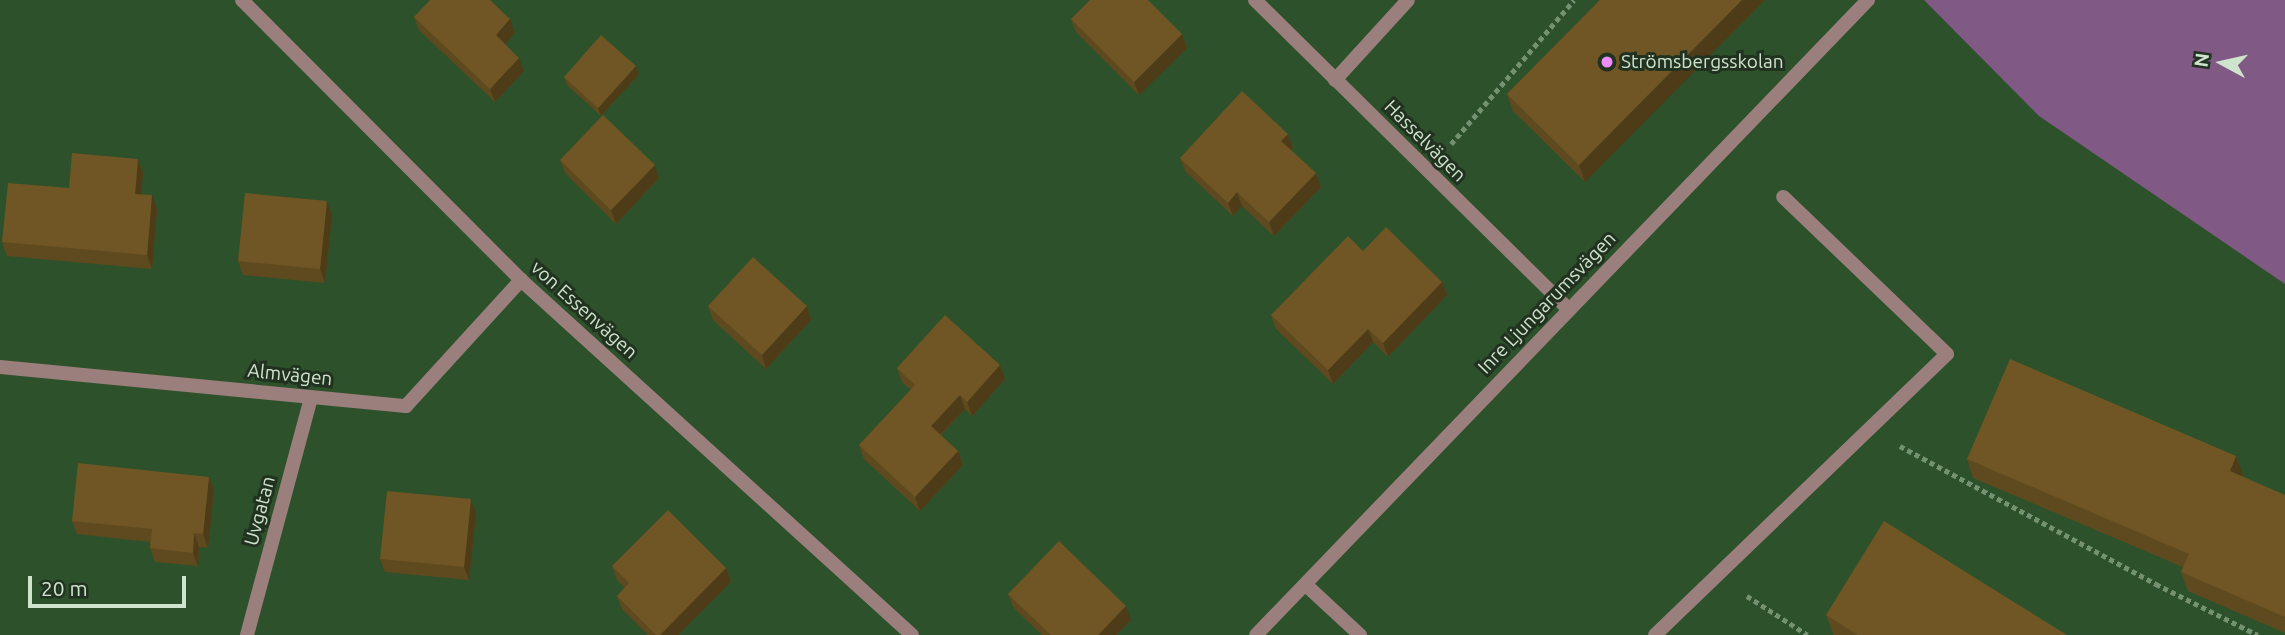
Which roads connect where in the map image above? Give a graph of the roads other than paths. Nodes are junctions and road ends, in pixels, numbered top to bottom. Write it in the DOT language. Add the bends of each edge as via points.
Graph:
graph roads {
  1 [pos="242,0"];
  2 [pos="1255,0"];
  3 [pos="1408,0"];
  4 [pos="1868,0"];
  5 [pos="1335,80"];
  6 [pos="1783,197"];
  7 [pos="521,280"];
  8 [pos="1567,309"];
  9 [pos="0,367"];
  10 [pos="311,397"];
  11 [pos="1306,585"];
  12 [pos="247,635"];
  13 [pos="912,635"];
  14 [pos="1256,635"];
  15 [pos="1360,635"];
  16 [pos="1655,635"];
  1 -- 7 [label="street, von Essenvägen"];
  2 -- 5 [label="street, Hasselvägen"];
  3 -- 5 [label="street"];
  4 -- 8 [label="street, Inre Ljungarumsvägen"];
  5 -- 8 [label="street, Hasselvägen"];
  6 -- 16 [label="street" via="1947,354"];
  7 -- 10 [label="street, Almvägen" via="406,406"];
  7 -- 13 [label="street, von Essenvägen"];
  8 -- 11 [label="street, Inre Ljungarumsvägen"];
  9 -- 10 [label="street, Almvägen"];
  10 -- 12 [label="street, Uvgatan"];
  11 -- 14 [label="street, Inre Ljungarumsvägen"];
  11 -- 15 [label="street"];
}
